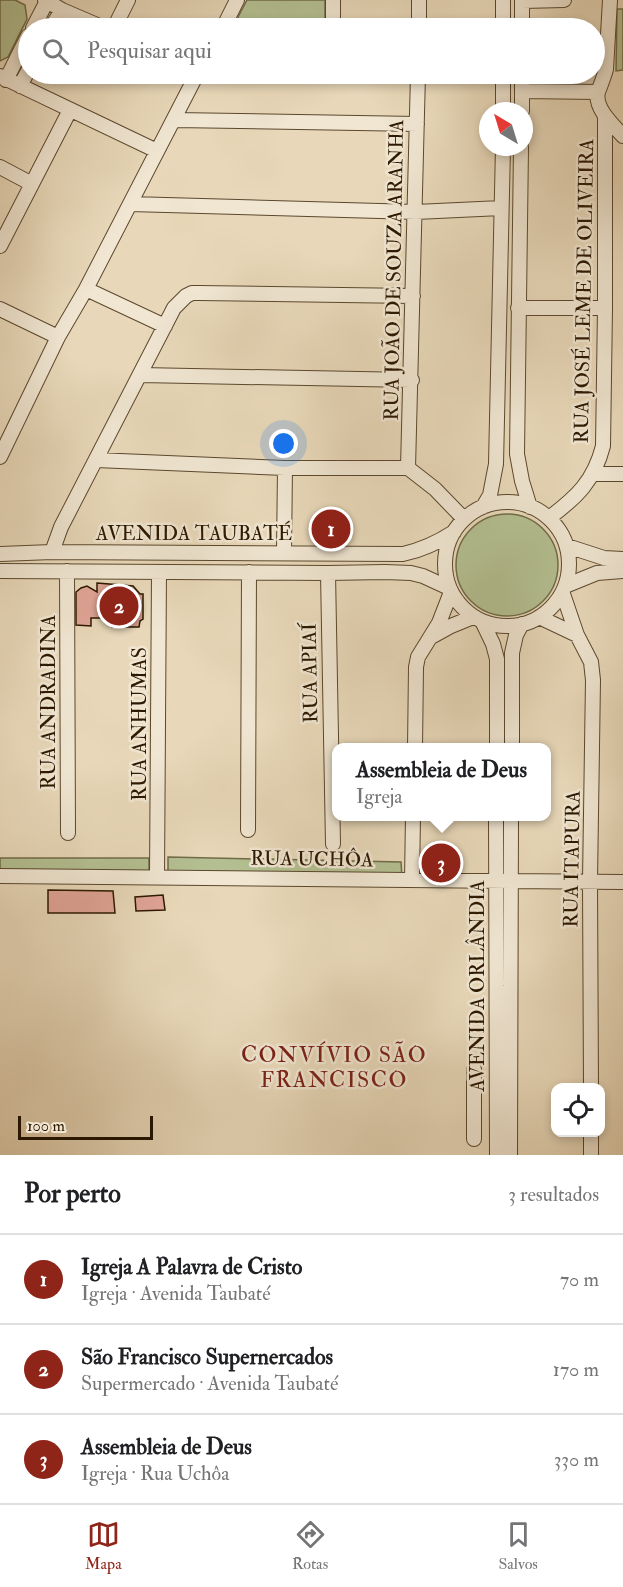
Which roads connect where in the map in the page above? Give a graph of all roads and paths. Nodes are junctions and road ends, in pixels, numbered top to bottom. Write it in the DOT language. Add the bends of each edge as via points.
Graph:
graph roads {
  1 [pos="128,0"];
  2 [pos="237,0"];
  3 [pos="333,0"];
  4 [pos="419,0"];
  5 [pos="503,0"];
  6 [pos="522,0"];
  7 [pos="564,0"];
  8 [pos="610,0"];
  9 [pos="46,1"];
  10 [pos="62,10"];
  11 [pos="38,18"];
  12 [pos="57,18"];
  13 [pos="81,18"];
  14 [pos="119,18"];
  15 [pos="228,18"];
  16 [pos="333,18"];
  17 [pos="419,18"];
  18 [pos="503,18"];
  19 [pos="522,18"];
  20 [pos="18,53"];
  21 [pos="605,74"];
  22 [pos="3,78"];
  23 [pos="191,84"];
  24 [pos="418,84"];
  25 [pos="503,84"];
  26 [pos="522,84"];
  27 [pos="602,84"];
  28 [pos="20,86"];
  29 [pos="522,92"];
  30 [pos="598,92"];
  31 [pos="503,102"];
  32 [pos="522,102"];
  33 [pos="70,111"];
  34 [pos="605,116"];
  35 [pos="175,120"];
  36 [pos="417,124"];
  37 [pos="623,136"];
  38 [pos="157,151"];
  39 [pos="502,156"];
  40 [pos="521,156"];
  41 [pos="0,167"];
  42 [pos="32,184"];
  43 [pos="130,204"];
  44 [pos="501,208"];
  45 [pos="416,212"];
  46 [pos="0,246"];
  47 [pos="86,289"];
  48 [pos="413,296"];
  49 [pos="518,308"];
  50 [pos="605,308"];
  51 [pos="0,309"];
  52 [pos="165,326"];
  53 [pos="58,338"];
  54 [pos="140,375"];
  55 [pos="412,380"];
  56 [pos="0,457"];
  57 [pos="96,460"];
  58 [pos="285,468"];
  59 [pos="408,468"];
  60 [pos="593,474"];
  61 [pos="623,474"];
  62 [pos="483,507"];
  63 [pos="530,507"];
  64 [pos="549,518"];
  65 [pos="464,519"];
  66 [pos="454,532"];
  67 [pos="567,546"];
  68 [pos="52,552"];
  69 [pos="207,553"];
  70 [pos="284,553"];
  71 [pos="0,554"];
  72 [pos="623,559"];
  73 [pos="0,571"];
  74 [pos="67,571"];
  75 [pos="159,572"];
  76 [pos="206,572"];
  77 [pos="249,572"];
  78 [pos="623,572"];
  79 [pos="328,573"];
  80 [pos="450,590"];
  81 [pos="564,590"];
  82 [pos="539,617"];
  83 [pos="478,619"];
  84 [pos="522,624"];
  85 [pos="577,635"];
  86 [pos="431,638"];
  87 [pos="415,743"];
  88 [pos="496,743"];
  89 [pos="512,743"];
  90 [pos="332,790"];
  91 [pos="333,821"];
  92 [pos="414,821"];
  93 [pos="496,821"];
  94 [pos="511,821"];
  95 [pos="249,830"];
  96 [pos="68,833"];
  97 [pos="333,844"];
  98 [pos="0,876"];
  99 [pos="157,877"];
  100 [pos="412,880"];
  101 [pos="496,880"];
  102 [pos="511,880"];
  103 [pos="590,881"];
  104 [pos="623,882"];
  105 [pos="474,1069"];
  106 [pos="591,1083"];
  107 [pos="591,1137"];
  108 [pos="474,1140"];
  109 [pos="497,1155"];
  110 [pos="510,1155"];
  111 [pos="591,1155"];
  1 -- 14 [label="street"];
  2 -- 15 [label="street"];
  3 -- 16 [label="street"];
  4 -- 17 [label="street"];
  5 -- 18 [label="street"];
  6 -- 7 [label="street"];
  6 -- 19 [label="street"];
  8 -- 21 [label="street"];
  9 -- 10 [label="street"];
  9 -- 11 [label="street"];
  10 -- 12 [label="street"];
  10 -- 13 [label="street"];
  20 -- 22 [label="street"];
  22 -- 28 [label="street"];
  23 -- 35 [label="street"];
  24 -- 36 [label="street, RUA JOÃO DE SOUZA ARANHA"];
  25 -- 31 [label="street"];
  26 -- 29 [label="street"];
  27 -- 30 [label="street"];
  28 -- 33 [label="street"];
  29 -- 30 [label="street"];
  29 -- 32 [label="street"];
  30 -- 34 [label="street"];
  33 -- 38 [label="street"];
  33 -- 42 [label="street"];
  34 -- 37 [label="street"];
  34 -- 50 [label="street, RUA JOSÉ LEME DE OLIVEIRA"];
  35 -- 36 [label="street"];
  35 -- 38 [label="street"];
  36 -- 45 [label="street, RUA JOÃO DE SOUZA ARANHA"];
  38 -- 43 [label="street"];
  39 -- 44 [label="street"];
  40 -- 49 [label="street"];
  41 -- 42 [label="street"];
  42 -- 46 [label="street"];
  43 -- 45 [label="street"];
  43 -- 47 [label="street"];
  44 -- 45 [label="street"];
  44 -- 62 [label="street" via="496,464 490,495"];
  45 -- 48 [label="street, RUA JOÃO DE SOUZA ARANHA"];
  47 -- 52 [label="street"];
  47 -- 53 [label="street"];
  48 -- 52 [label="street" via="192,293 174,308"];
  48 -- 55 [label="street, RUA JOÃO DE SOUZA ARANHA"];
  49 -- 50 [label="street"];
  49 -- 63 [label="street" via="517,454"];
  50 -- 60 [label="street, RUA JOSÉ LEME DE OLIVEIRA" via="604,434"];
  51 -- 53 [label="street"];
  52 -- 54 [label="street"];
  53 -- 56 [label="street"];
  54 -- 55 [label="street"];
  54 -- 57 [label="street"];
  55 -- 59 [label="street, RUA JOÃO DE SOUZA ARANHA"];
  57 -- 58 [label="street"];
  57 -- 68 [label="street"];
  58 -- 59 [label="street"];
  58 -- 70 [label="street"];
  59 -- 65 [label="street"];
  60 -- 61 [label="street"];
  60 -- 64 [label="street, RUA JOSÉ LEME DE OLIVEIRA" via="571,501"];
  62 -- 63 [label="street" via="505,502"];
  62 -- 65 [label="street"];
  63 -- 64 [label="street"];
  64 -- 67 [label="street"];
  65 -- 66 [label="street"];
  66 -- 70 [label="street, AVENIDA TAUBATÉ" via="430,546 403,554"];
  66 -- 80 [label="street" via="446,548 444,566"];
  67 -- 72 [label="street" via="604,558"];
  67 -- 81 [label="street"];
  68 -- 69 [label="street, AVENIDA TAUBATÉ"];
  68 -- 71 [label="street, AVENIDA TAUBATÉ"];
  69 -- 70 [label="street, AVENIDA TAUBATÉ"];
  69 -- 76 [label="street"];
  73 -- 74 [label="street, AVENIDA TAUBATÉ"];
  74 -- 75 [label="street, AVENIDA TAUBATÉ"];
  74 -- 96 [label="street, RUA ANDRADINA"];
  75 -- 76 [label="street, AVENIDA TAUBATÉ"];
  75 -- 99 [label="street, RUA ANHUMAS"];
  76 -- 77 [label="street, AVENIDA TAUBATÉ"];
  77 -- 79 [label="street, AVENIDA TAUBATÉ"];
  77 -- 95 [label="street"];
  78 -- 81 [label="street" via="597,573"];
  79 -- 80 [label="street, AVENIDA TAUBATÉ" via="411,573"];
  79 -- 90 [label="street, RUA APIAÍ"];
  80 -- 83 [label="street" via="461,607"];
  80 -- 86 [label="street"];
  81 -- 82 [label="street"];
  81 -- 85 [label="street, RUA ITAPURA"];
  82 -- 84 [label="street"];
  82 -- 85 [label="street"];
  83 -- 84 [label="street" via="502,626"];
  83 -- 86 [label="street" via="451,626"];
  83 -- 88 [label="street" via="497,658"];
  84 -- 89 [label="street" via="512,652"];
  85 -- 103 [label="street, RUA ITAPURA" via="591,662 593,680"];
  86 -- 87 [label="street" via="416,667"];
  91 -- 97 [label="street, RUA APIAÍ"];
  92 -- 100 [label="street"];
  93 -- 101 [label="street, AVENIDA ORLÂNDIA"];
  94 -- 102 [label="street, AVENIDA ORLÂNDIA"];
  98 -- 99 [label="street, RUA UCHÔA"];
  99 -- 100 [label="street, RUA UCHÔA"];
  100 -- 101 [label="street, RUA UCHÔA"];
  101 -- 102 [label="street, RUA UCHÔA"];
  101 -- 109 [label="street, AVENIDA ORLÂNDIA"];
  102 -- 103 [label="street, RUA UCHÔA"];
  102 -- 110 [label="street, AVENIDA ORLÂNDIA"];
  103 -- 104 [label="street, RUA UCHÔA"];
  103 -- 106 [label="street, RUA ITAPURA"];
  105 -- 108 [label="street"];
  107 -- 111 [label="street"];
}
